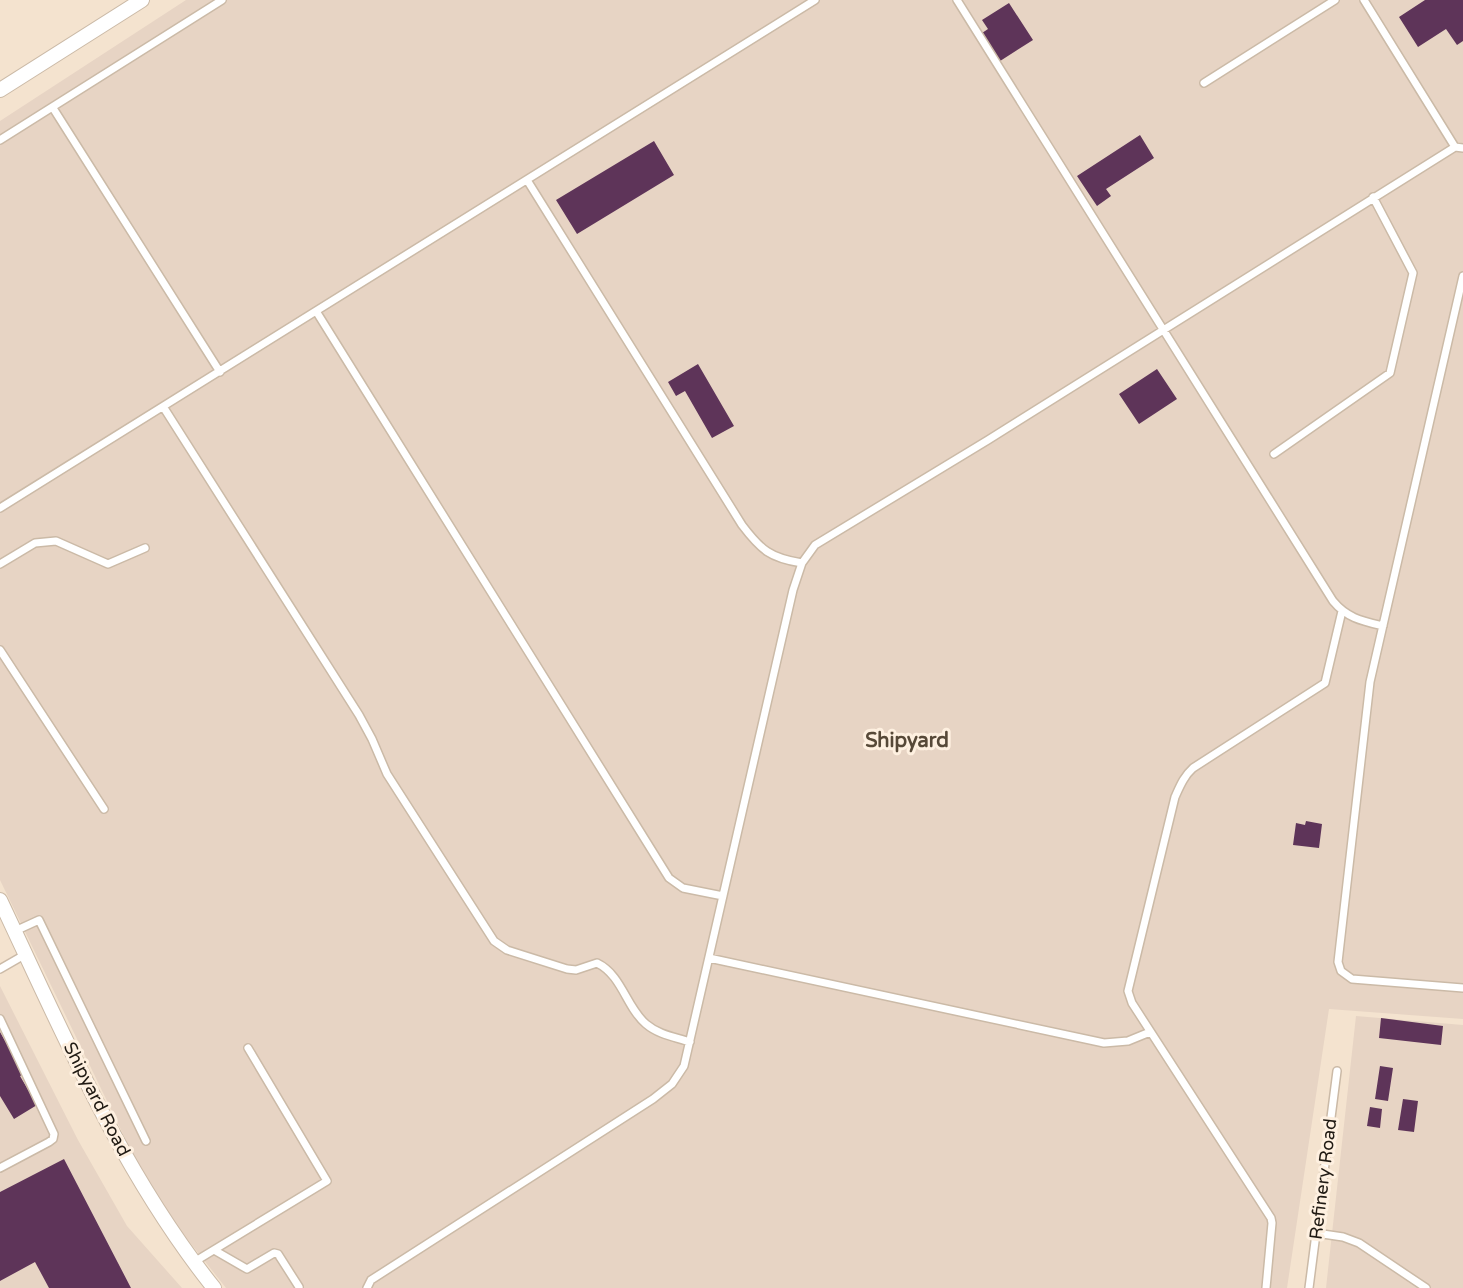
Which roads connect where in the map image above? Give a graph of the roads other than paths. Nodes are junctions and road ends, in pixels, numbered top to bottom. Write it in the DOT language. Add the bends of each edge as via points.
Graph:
graph roads {
  1 [pos="142,0"];
  2 [pos="222,0"];
  3 [pos="815,0"];
  4 [pos="957,0"];
  5 [pos="1335,0"];
  6 [pos="1364,0"];
  7 [pos="1204,83"];
  8 [pos="0,90"];
  9 [pos="53,108"];
  10 [pos="0,141"];
  11 [pos="1455,147"];
  12 [pos="1463,148"];
  13 [pos="527,180"];
  14 [pos="1373,197"];
  15 [pos="1463,276"];
  16 [pos="316,311"];
  17 [pos="1161,329"];
  18 [pos="220,372"];
  19 [pos="164,408"];
  20 [pos="1274,454"];
  21 [pos="0,508"];
  22 [pos="145,548"];
  23 [pos="802,563"];
  24 [pos="0,564"];
  25 [pos="1342,611"];
  26 [pos="1383,626"];
  27 [pos="0,650"];
  28 [pos="104,809"];
  29 [pos="723,896"];
  30 [pos="0,900"];
  31 [pos="15,931"];
  32 [pos="26,954"];
  33 [pos="709,958"];
  34 [pos="0,969"];
  35 [pos="1463,987"];
  36 [pos="0,1019"];
  37 [pos="1150,1032"];
  38 [pos="690,1042"];
  39 [pos="248,1048"];
  40 [pos="1337,1071"];
  41 [pos="146,1141"];
  42 [pos="0,1168"];
  43 [pos="1316,1233"];
  44 [pos="214,1250"];
  45 [pos="194,1262"];
  46 [pos="300,1287"];
  47 [pos="213,1288"];
  48 [pos="367,1288"];
  49 [pos="1266,1288"];
  50 [pos="1309,1288"];
  51 [pos="1426,1288"];
  1 -- 8 [label="street"];
  2 -- 9 [label="lane"];
  3 -- 13 [label="lane"];
  4 -- 17 [label="lane"];
  5 -- 7 [label="lane"];
  6 -- 11 [label="lane"];
  9 -- 10 [label="lane"];
  9 -- 18 [label="lane"];
  11 -- 12 [label="lane"];
  11 -- 14 [label="lane"];
  13 -- 16 [label="lane"];
  13 -- 23 [label="lane" via="741,525 757,545 781,559"];
  14 -- 17 [label="lane"];
  14 -- 20 [label="lane" via="1413,273 1390,373"];
  15 -- 26 [label="lane"];
  16 -- 18 [label="lane"];
  16 -- 29 [label="lane" via="669,878 682,888"];
  17 -- 23 [label="lane" via="814,545"];
  17 -- 25 [label="lane"];
  18 -- 19 [label="lane"];
  19 -- 21 [label="lane"];
  19 -- 38 [label="lane" via="359,715 387,774 494,941 507,950 567,969 597,963 607,968 644,1022 659,1033"];
  22 -- 24 [label="lane" via="108,564 56,541 35,543"];
  23 -- 29 [label="lane"];
  25 -- 26 [label="lane" via="1352,618"];
  25 -- 37 [label="lane" via="1325,683 1193,768 1178,790 1128,991"];
  26 -- 35 [label="lane" via="1370,682 1338,962 1341,971 1352,979"];
  27 -- 28 [label="lane"];
  29 -- 33 [label="lane"];
  30 -- 31 [label="street, Shipyard Road"];
  31 -- 32 [label="street, Shipyard Road"];
  31 -- 41 [label="lane" via="39,920"];
  32 -- 34 [label="lane"];
  32 -- 45 [label="street, Shipyard Road" via="116,1141 167,1226"];
  33 -- 37 [label="lane" via="1104,1043 1128,1041"];
  33 -- 38 [label="lane"];
  36 -- 42 [label="lane" via="54,1134 49,1142"];
  37 -- 49 [label="lane" via="1271,1218"];
  38 -- 48 [label="lane" via="684,1066 672,1084 653,1099 371,1280"];
  39 -- 44 [label="lane" via="327,1181"];
  40 -- 43 [label="lane, Refinery Road"];
  43 -- 50 [label="lane, Refinery Road"];
  43 -- 51 [label="lane" via="1359,1243"];
  44 -- 45 [label="lane"];
  44 -- 46 [label="lane" via="247,1269 278,1254"];
  45 -- 47 [label="street, Shipyard Road"];
}
